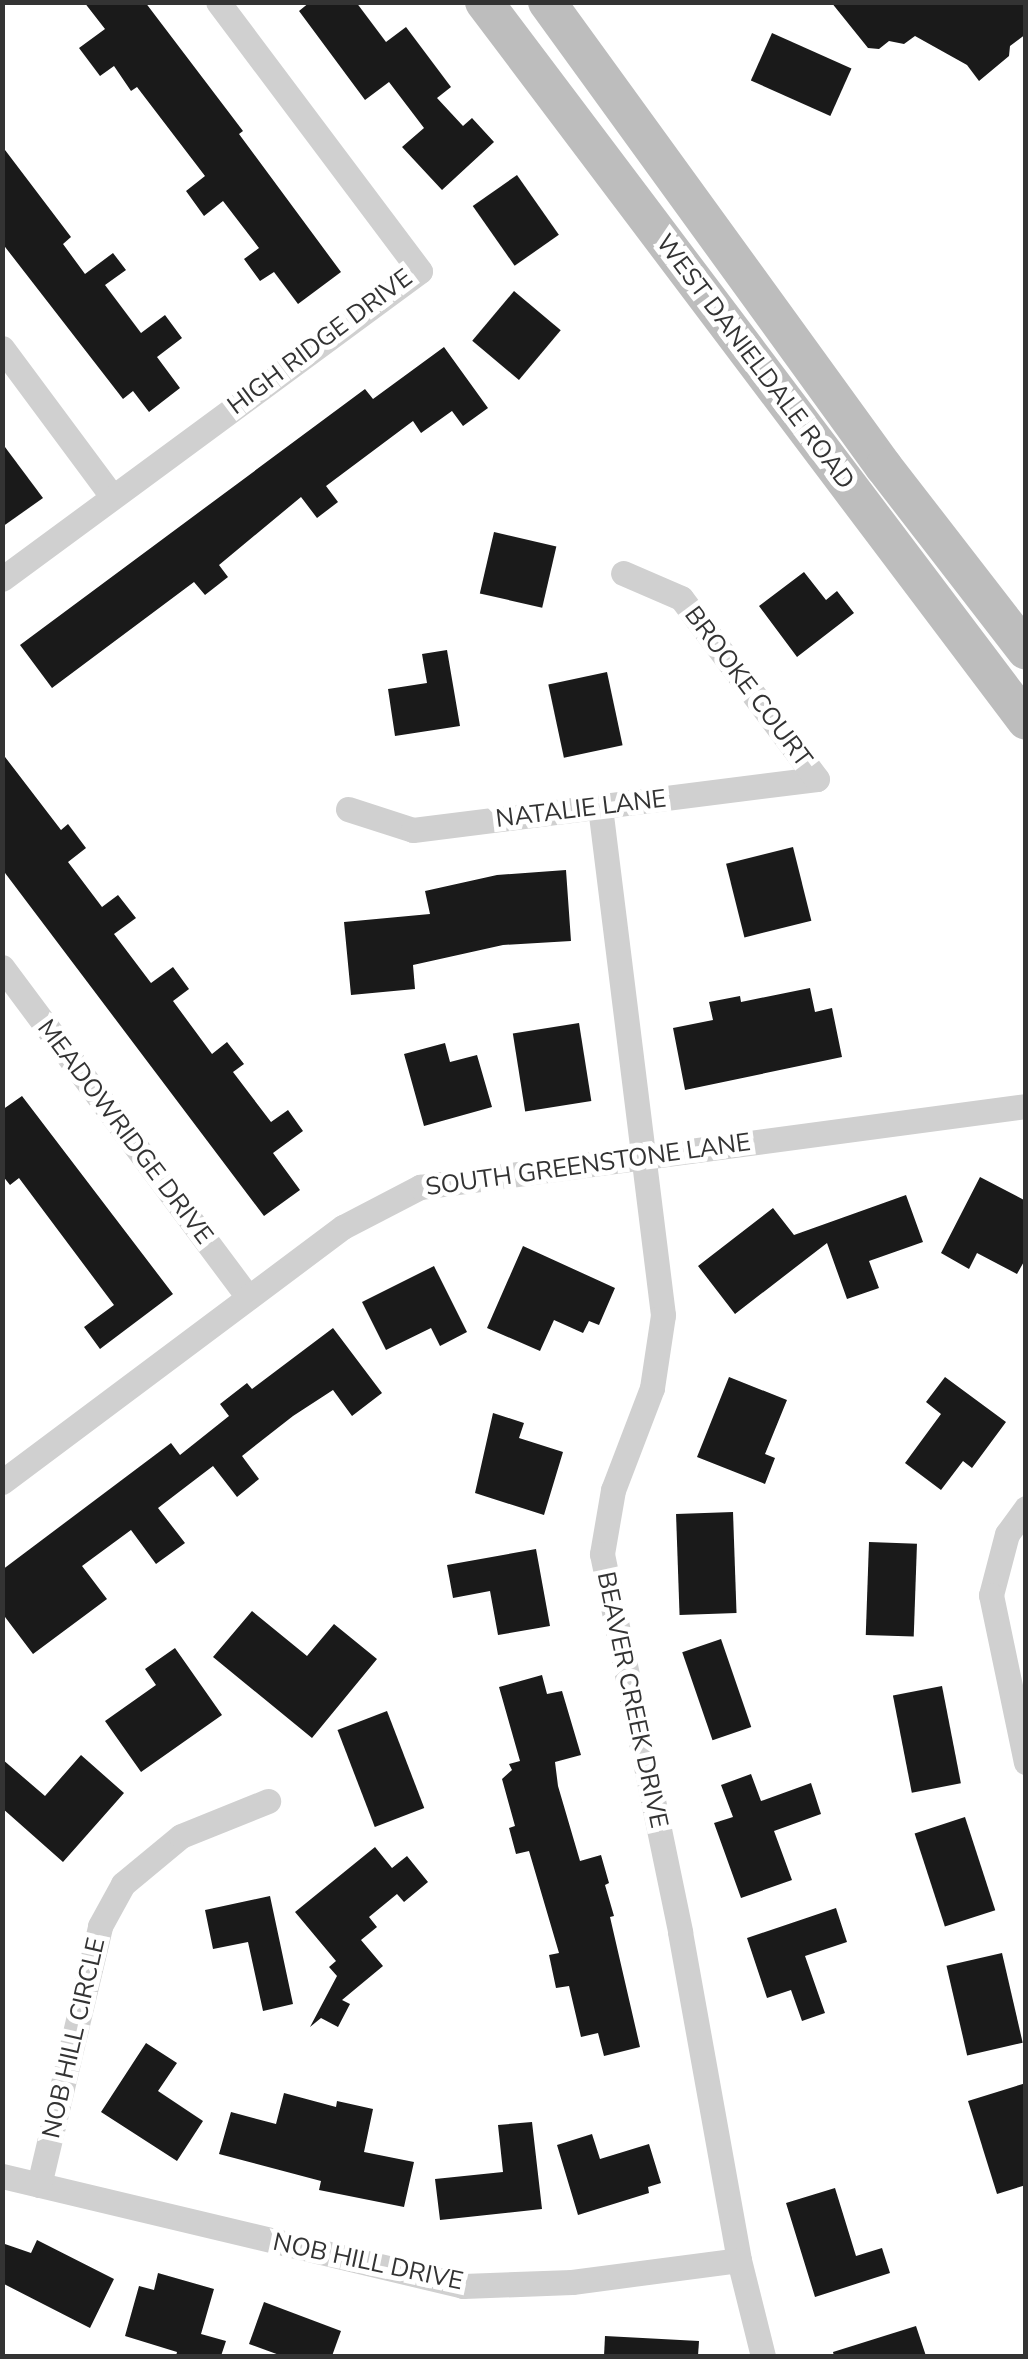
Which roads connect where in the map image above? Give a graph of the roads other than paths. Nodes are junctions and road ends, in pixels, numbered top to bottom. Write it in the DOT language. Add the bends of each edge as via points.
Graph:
graph roads {
  1 [pos="218,2"];
  2 [pos="484,2"];
  3 [pos="547,2"];
  4 [pos="612,90"];
  5 [pos="572,119"];
  6 [pos="784,328"];
  7 [pos="2,348"];
  8 [pos="749,355"];
  9 [pos="112,496"];
  10 [pos="623,573"];
  11 [pos="970,578"];
  12 [pos="2,579"];
  13 [pos="936,603"];
  14 [pos="1026,651"];
  15 [pos="1026,721"];
  16 [pos="817,779"];
  17 [pos="600,807"];
  18 [pos="348,809"];
  19 [pos="2,967"];
  20 [pos="1026,1106"];
  21 [pos="644,1155"];
  22 [pos="248,1297"];
  23 [pos="2,1482"];
  24 [pos="1026,1508"];
  25 [pos="1026,1762"];
  26 [pos="268,1801"];
  27 [pos="2,2176"];
  28 [pos="39,2185"];
  29 [pos="739,2260"];
  30 [pos="763,2356"];
  1 -- 9 [label="street, HIGH RIDGE DRIVE" via="420,271"];
  2 -- 5 [label="main road, WEST DANIELDALE ROAD"];
  3 -- 4 [label="main road, WEST DANIELDALE ROAD"];
  4 -- 5 [label="main road"];
  4 -- 6 [label="main road, WEST DANIELDALE ROAD"];
  5 -- 8 [label="main road, WEST DANIELDALE ROAD"];
  6 -- 8 [label="main road"];
  6 -- 11 [label="main road, WEST DANIELDALE ROAD"];
  7 -- 9 [label="street"];
  8 -- 13 [label="main road, WEST DANIELDALE ROAD"];
  9 -- 12 [label="street, HIGH RIDGE DRIVE"];
  10 -- 16 [label="street, BROOKE COURT" via="681,598"];
  11 -- 13 [label="main road"];
  11 -- 14 [label="main road, WEST DANIELDALE ROAD"];
  13 -- 15 [label="main road, WEST DANIELDALE ROAD"];
  16 -- 17 [label="street, NATALIE LANE"];
  17 -- 18 [label="street, NATALIE LANE" via="413,830"];
  17 -- 21 [label="street, BEAVER CREEK DRIVE"];
  19 -- 22 [label="street, MEADOWRIDGE DRIVE"];
  20 -- 21 [label="street, SOUTH GREENSTONE LANE"];
  21 -- 22 [label="street, SOUTH GREENSTONE LANE" via="420,1187 343,1227"];
  21 -- 29 [label="street, BEAVER CREEK DRIVE" via="662,1316 652,1388 613,1490 602,1554"];
  22 -- 23 [label="street, SOUTH GREENSTONE LANE"];
  24 -- 25 [label="street" via="1008,1534 992,1596"];
  26 -- 28 [label="street, NOB HILL CIRCLE" via="180,1836 123,1884 100,1926"];
  27 -- 28 [label="street, NOB HILL DRIVE"];
  28 -- 29 [label="street, NOB HILL DRIVE" via="463,2286 572,2282"];
  29 -- 30 [label="street, BEAVER CREEK DRIVE"];
}
